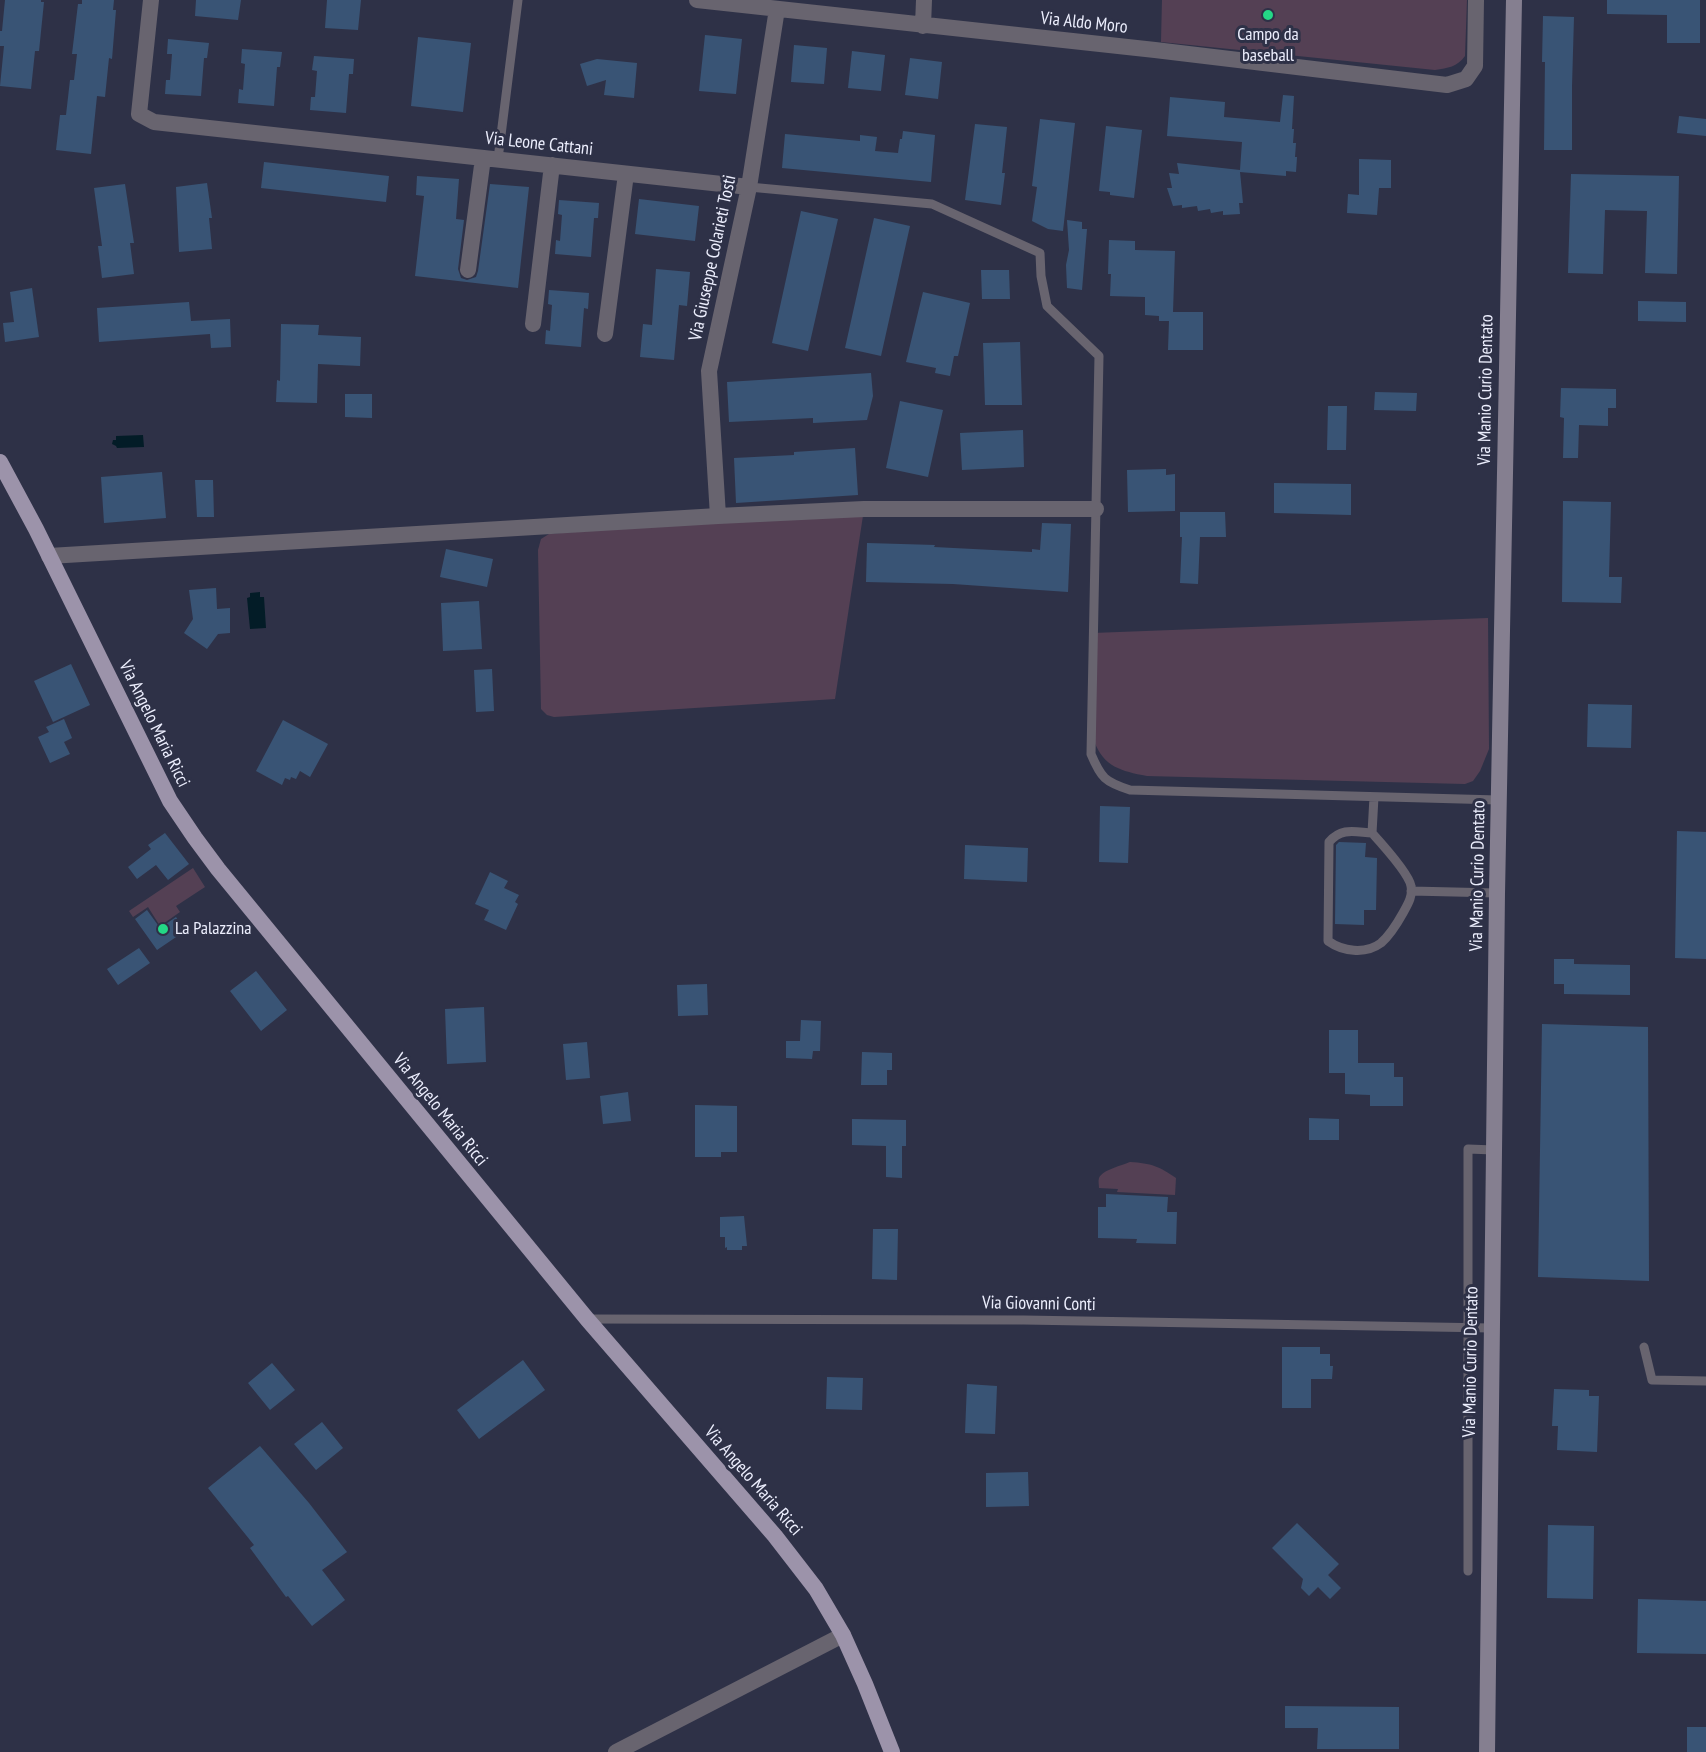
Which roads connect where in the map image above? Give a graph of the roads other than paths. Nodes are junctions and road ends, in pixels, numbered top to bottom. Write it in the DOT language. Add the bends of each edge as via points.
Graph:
graph roads {
  1 [pos="151,0"];
  2 [pos="518,0"];
  3 [pos="697,0"];
  4 [pos="924,0"];
  5 [pos="1476,0"];
  6 [pos="1514,0"];
  7 [pos="777,9"];
  8 [pos="924,26"];
  9 [pos="490,158"];
  10 [pos="552,165"];
  11 [pos="626,174"];
  12 [pos="749,187"];
  13 [pos="468,270"];
  14 [pos="533,324"];
  15 [pos="605,334"];
  16 [pos="0,462"];
  17 [pos="1096,509"];
  18 [pos="717,516"];
  19 [pos="49,556"];
  20 [pos="1374,797"];
  21 [pos="1498,800"];
  22 [pos="1372,833"];
  23 [pos="1411,891"];
  24 [pos="1497,893"];
  25 [pos="1494,1150"];
  26 [pos="586,1319"];
  27 [pos="1468,1327"];
  28 [pos="1491,1328"];
  29 [pos="1644,1347"];
  30 [pos="1706,1381"];
  31 [pos="1468,1571"];
  32 [pos="843,1635"];
  33 [pos="616,1752"];
  34 [pos="892,1752"];
  35 [pos="1487,1752"];
  1 -- 9 [label="street, Via Leone Cattani" via="139,114 154,122"];
  2 -- 9 [label="lane"];
  3 -- 7 [label="street, Via Aldo Moro"];
  4 -- 8 [label="street"];
  5 -- 8 [label="street, Via Aldo Moro" via="1475,66 1466,79 1447,85"];
  6 -- 21 [label="main road, Via Manio Curio Dentato"];
  7 -- 8 [label="street, Via Aldo Moro"];
  7 -- 12 [label="street, Via Giuseppe Colarieti Tosti"];
  9 -- 10 [label="street, Via Leone Cattani"];
  9 -- 13 [label="street"];
  10 -- 11 [label="street, Via Leone Cattani"];
  10 -- 14 [label="street"];
  11 -- 12 [label="street, Via Leone Cattani"];
  11 -- 15 [label="street"];
  12 -- 17 [label="lane, Via Leone Cattani" via="932,204 1040,254 1047,306 1099,356"];
  12 -- 18 [label="street, Via Giuseppe Colarieti Tosti" via="709,371"];
  16 -- 19 [label="main road, Via Angelo Maria Ricci"];
  17 -- 18 [label="street" via="864,509"];
  17 -- 20 [label="lane" via="1091,754 1098,770 1111,784 1130,790"];
  18 -- 19 [label="street"];
  19 -- 26 [label="main road, Via Angelo Maria Ricci" via="170,801 195,838"];
  20 -- 21 [label="lane"];
  20 -- 22 [label="lane"];
  21 -- 24 [label="main road, Via Manio Curio Dentato"];
  22 -- 23 [label="lane" via="1393,857"];
  22 -- 23 [label="lane" via="1348,831 1335,835 1329,842 1328,941 1338,948 1355,950 1381,943 1400,919"];
  23 -- 24 [label="lane"];
  24 -- 25 [label="main road, Via Manio Curio Dentato"];
  25 -- 27 [label="lane" via="1468,1149"];
  25 -- 28 [label="main road, Via Manio Curio Dentato"];
  26 -- 27 [label="lane, Via Giovanni Conti"];
  26 -- 32 [label="main road, Via Angelo Maria Ricci" via="775,1536 816,1589"];
  27 -- 28 [label="lane, Via Giovanni Conti"];
  27 -- 31 [label="lane"];
  28 -- 35 [label="main road, Via Manio Curio Dentato"];
  29 -- 30 [label="lane" via="1652,1380"];
  32 -- 33 [label="street"];
  32 -- 34 [label="main road, Via Angelo Maria Ricci"];
}
